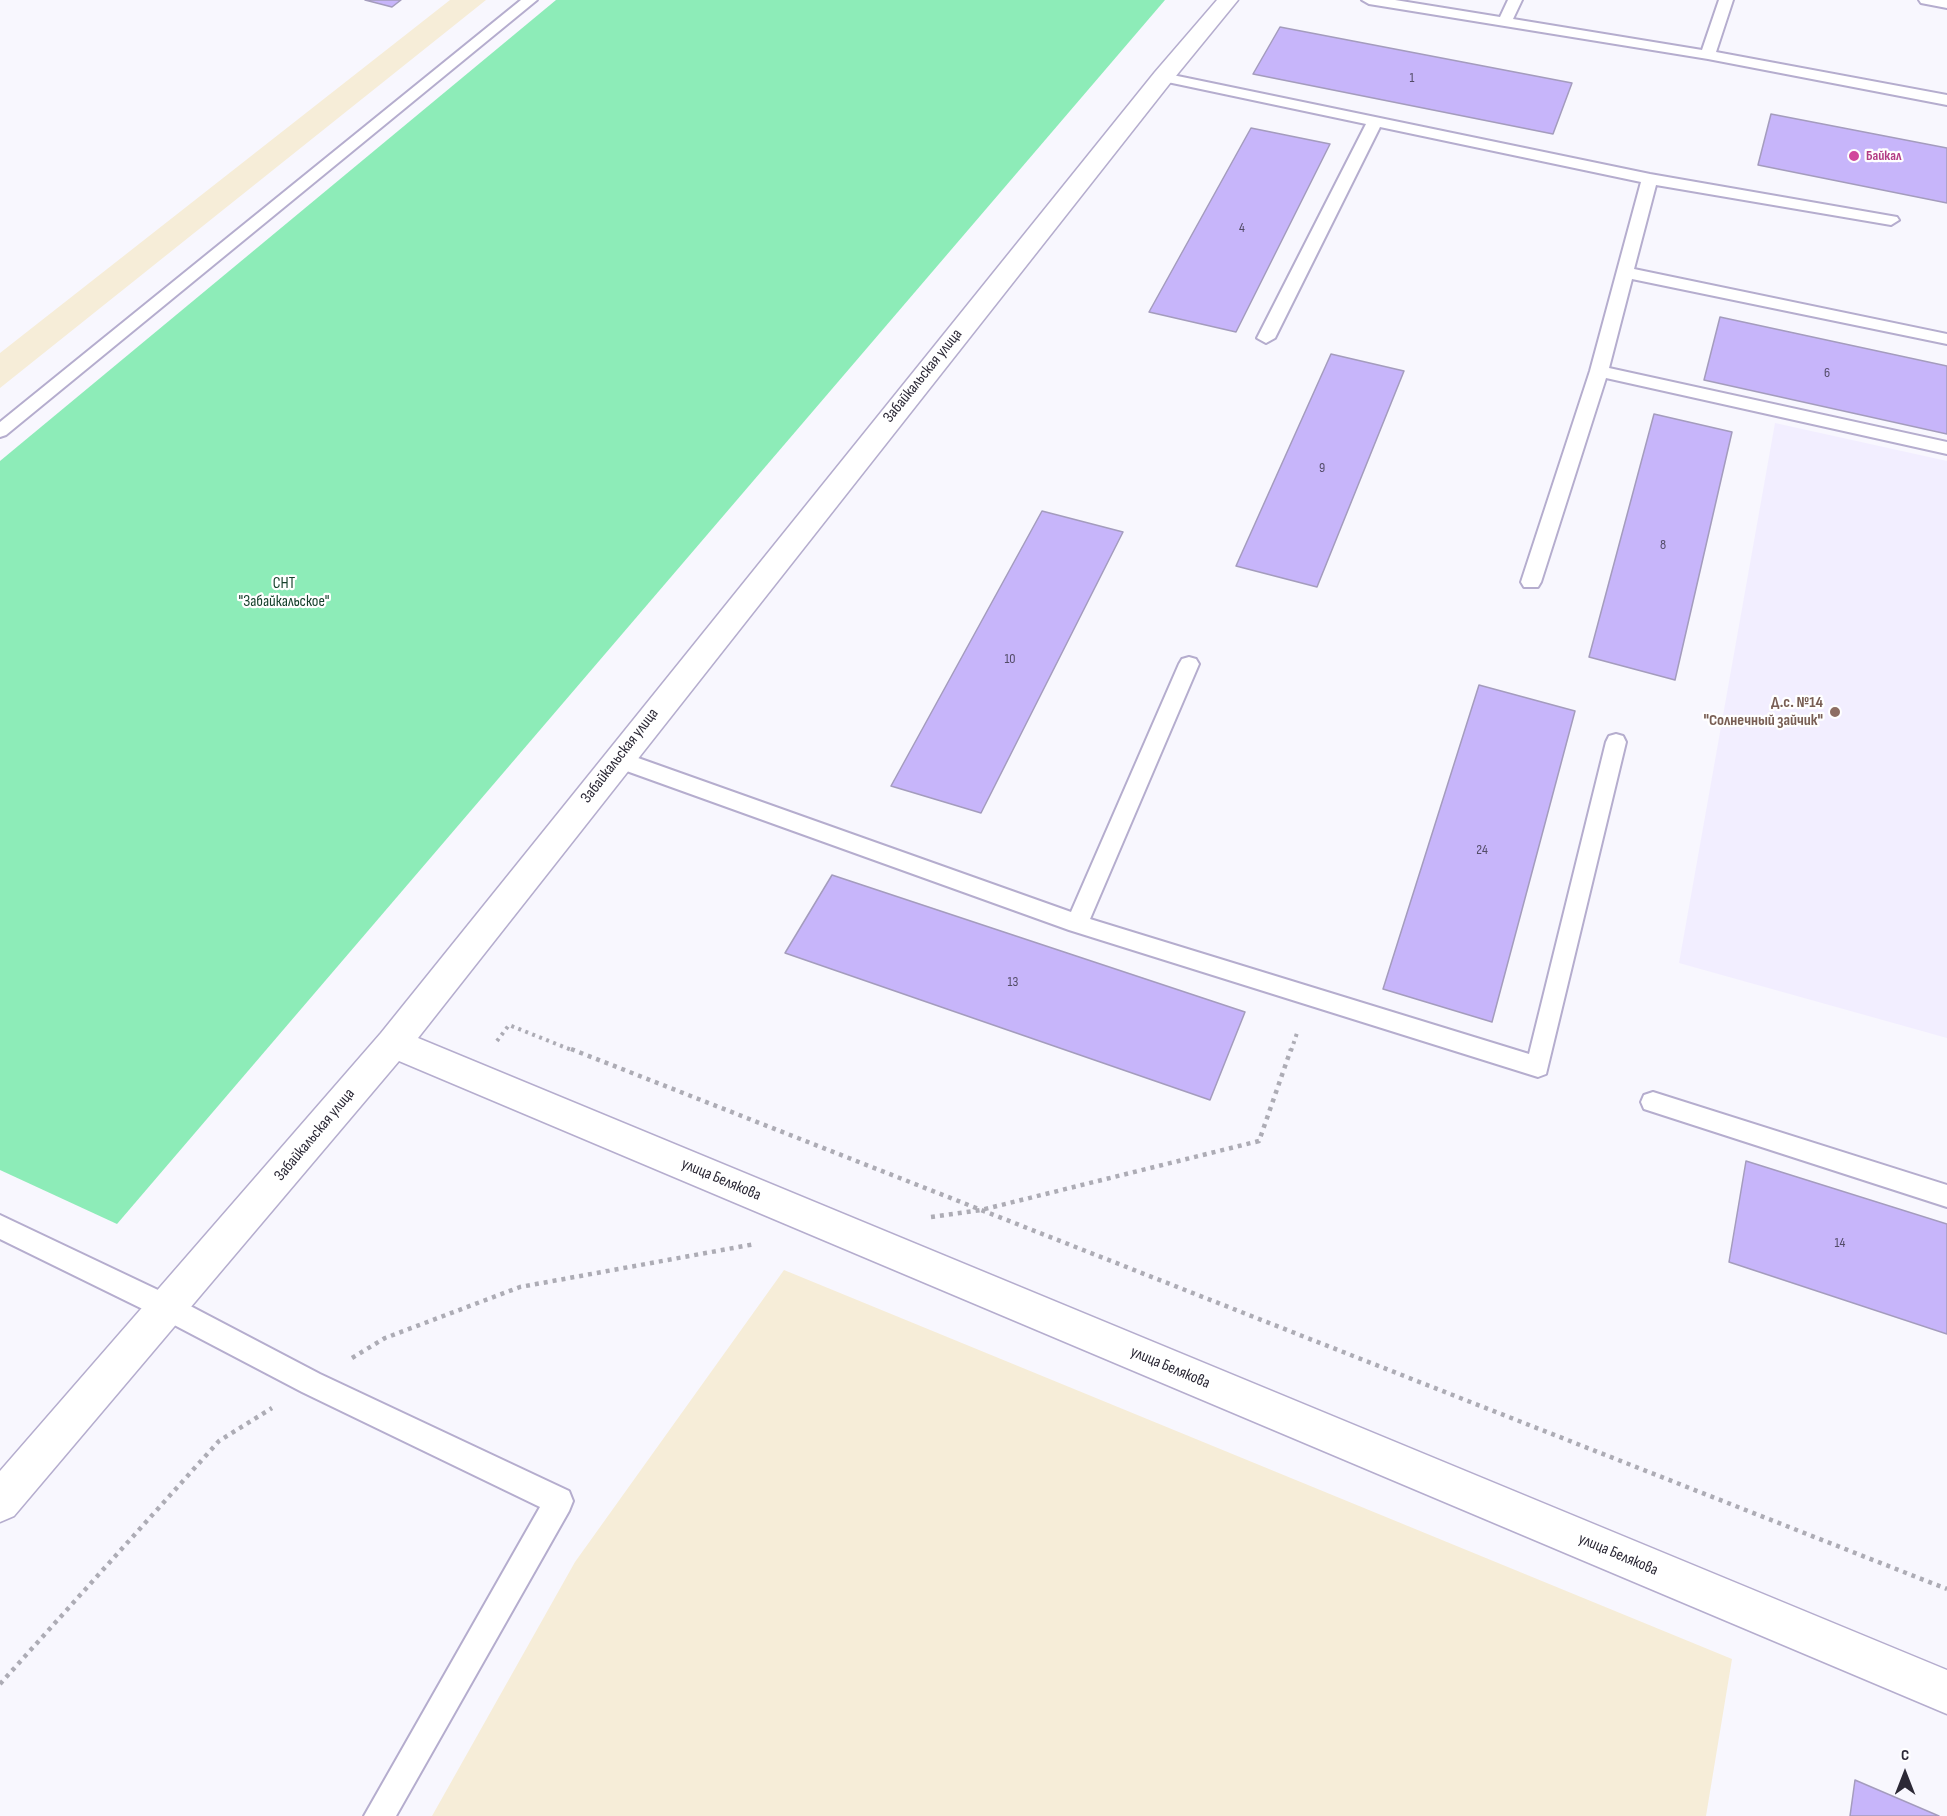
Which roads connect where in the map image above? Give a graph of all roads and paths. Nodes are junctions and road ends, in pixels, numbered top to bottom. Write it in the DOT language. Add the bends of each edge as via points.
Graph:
graph roads {
  1 [pos="530,0"];
  2 [pos="1228,0"];
  3 [pos="1369,0"];
  4 [pos="1515,0"];
  5 [pos="1726,0"];
  6 [pos="1926,0"];
  7 [pos="1947,4"];
  8 [pos="1505,21"];
  9 [pos="1708,55"];
  10 [pos="1163,77"];
  11 [pos="1947,100"];
  12 [pos="1375,121"];
  13 [pos="1650,179"];
  14 [pos="1891,220"];
  15 [pos="1624,272"];
  16 [pos="1266,338"];
  17 [pos="1947,339"];
  18 [pos="1599,371"];
  19 [pos="0,431"];
  20 [pos="1947,448"];
  21 [pos="1531,582"];
  22 [pos="1189,664"];
  23 [pos="1616,742"];
  24 [pos="616,759"];
  25 [pos="1077,924"];
  26 [pos="1310,996"];
  27 [pos="393,1043"];
  28 [pos="471,1075"];
  29 [pos="1653,1102"];
  30 [pos="1947,1196"];
  31 [pos="981,1210"];
  32 [pos="922,1218"];
  33 [pos="0,1226"];
  34 [pos="768,1242"];
  35 [pos="168,1308"];
  36 [pos="311,1383"];
  37 [pos="0,1502"];
  38 [pos="1947,1589"];
  39 [pos="0,1684"];
  40 [pos="1947,1692"];
  41 [pos="379,1816"];
  1 -- 19 [label="lane"];
  2 -- 10 [label="street, Забайкальская улица"];
  3 -- 8 [label="lane"];
  4 -- 8 [label="lane"];
  5 -- 9 [label="lane"];
  6 -- 7 [label="lane"];
  8 -- 9 [label="lane"];
  9 -- 11 [label="lane"];
  10 -- 12 [label="lane"];
  10 -- 24 [label="street, Забайкальская улица"];
  12 -- 13 [label="lane"];
  12 -- 16 [label="lane"];
  13 -- 14 [label="lane"];
  13 -- 15 [label="lane"];
  15 -- 17 [label="lane"];
  15 -- 18 [label="lane"];
  18 -- 20 [label="lane"];
  18 -- 21 [label="lane"];
  22 -- 25 [label="lane"];
  23 -- 26 [label="lane" via="1538,1067"];
  24 -- 25 [label="lane"];
  24 -- 27 [label="street, Забайкальская улица"];
  25 -- 26 [label="lane"];
  26 -- 31 [label="path" via="1259,1141"];
  27 -- 28 [label="street, улица Белякова"];
  27 -- 35 [label="street, Забайкальская улица"];
  28 -- 31 [label="path" via="509,1025"];
  28 -- 40 [label="street, улица Белякова"];
  29 -- 30 [label="lane"];
  31 -- 32 [label="path"];
  31 -- 38 [label="path"];
  33 -- 35 [label="lane"];
  34 -- 36 [label="path" via="520,1287 385,1338"];
  35 -- 36 [label="lane"];
  35 -- 37 [label="street, Забайкальская улица"];
  36 -- 39 [label="path" via="219,1441"];
  36 -- 41 [label="lane" via="559,1501"];
}
